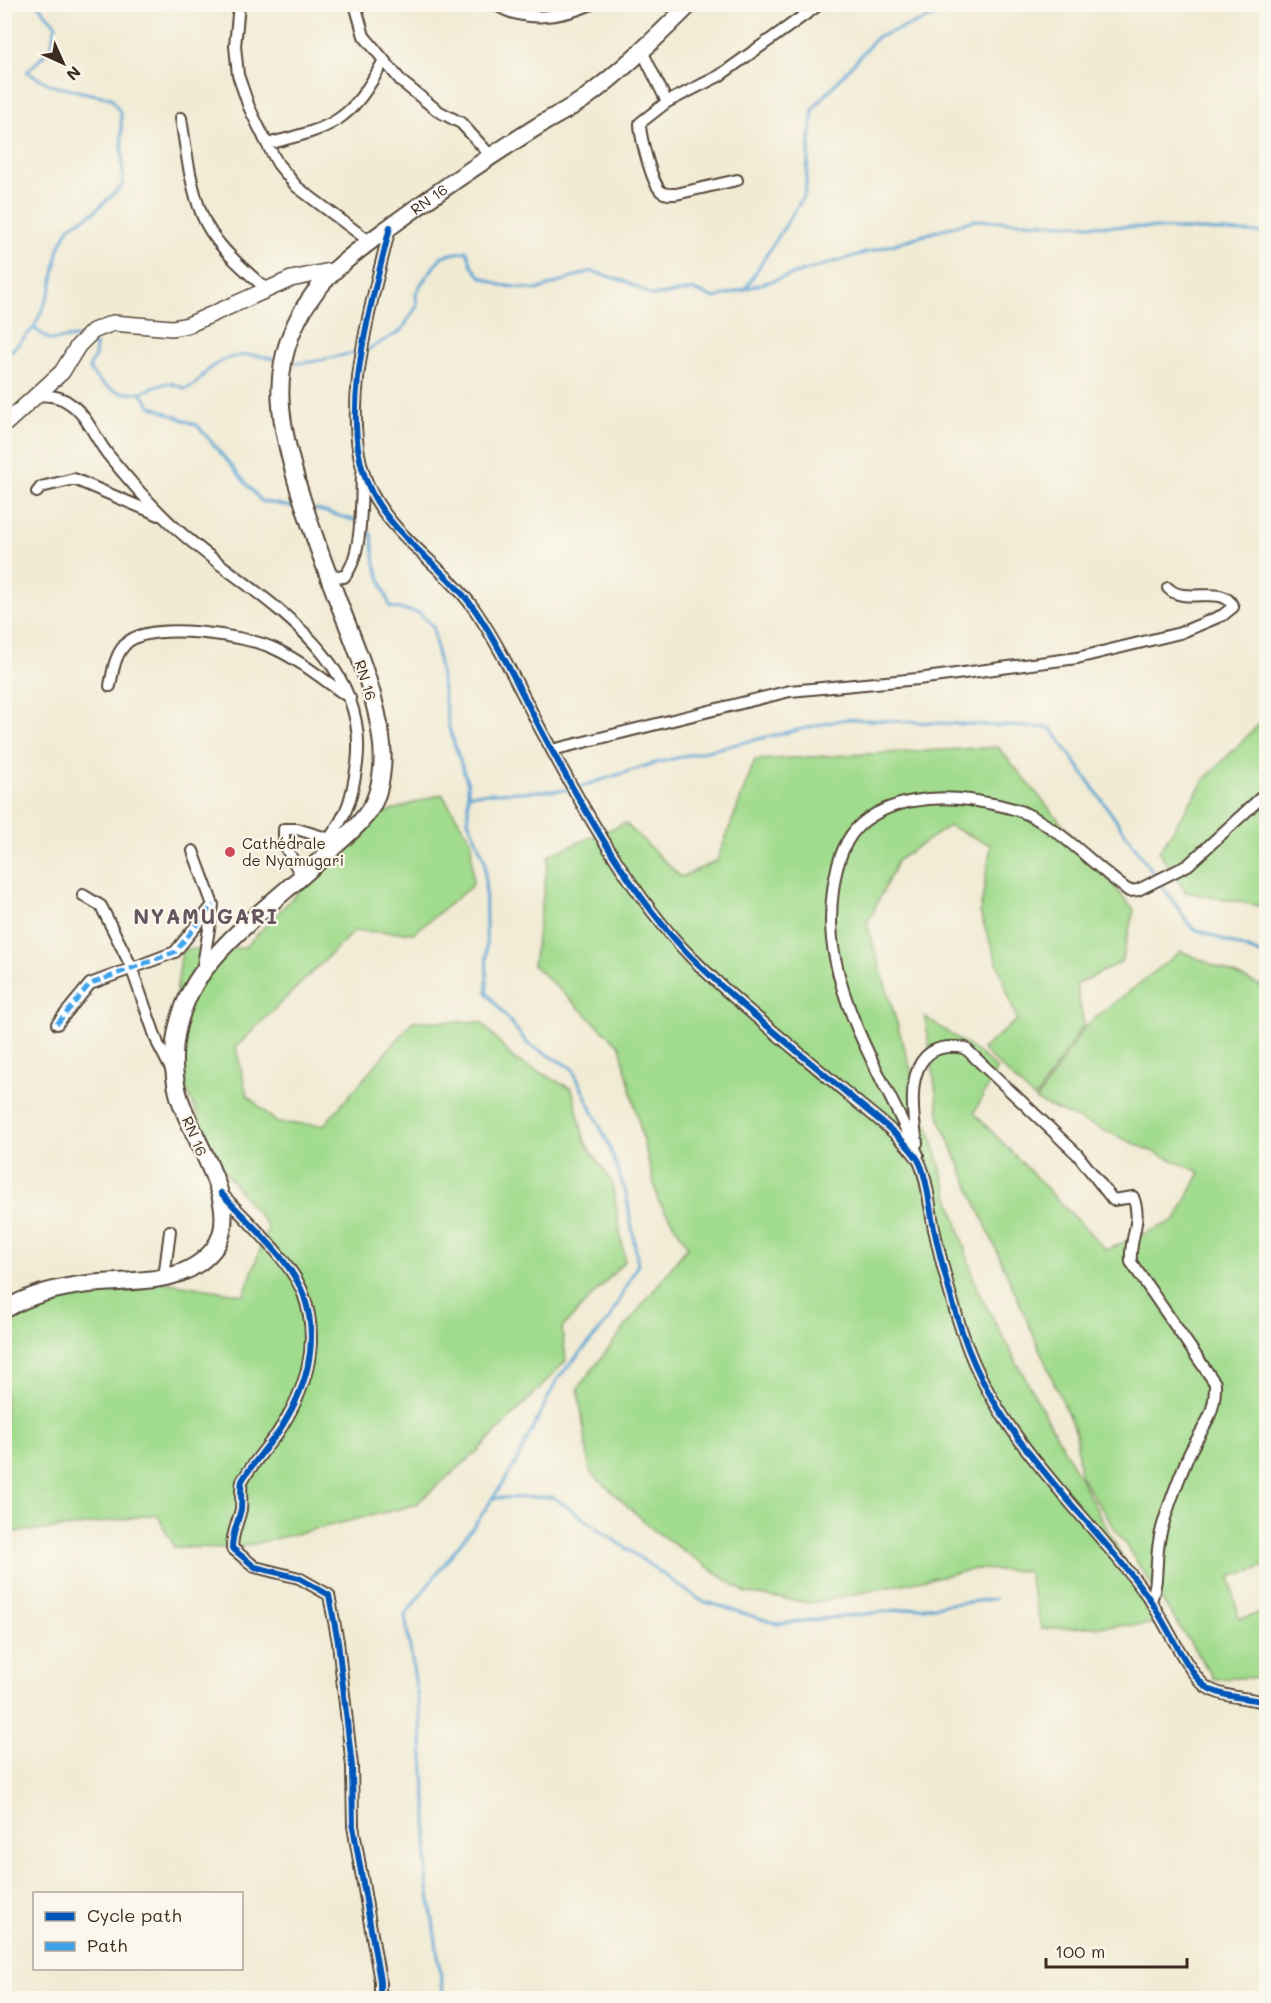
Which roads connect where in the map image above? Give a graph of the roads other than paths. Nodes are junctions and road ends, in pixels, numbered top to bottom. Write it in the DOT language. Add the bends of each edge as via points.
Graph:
graph roads {
  1 [pos="239,4"];
  2 [pos="355,4"];
  3 [pos="495,4"];
  4 [pos="592,4"];
  5 [pos="690,4"];
  6 [pos="820,4"];
  7 [pos="642,51"];
  8 [pos="384,60"];
  9 [pos="667,102"];
  10 [pos="181,118"];
  11 [pos="267,144"];
  12 [pos="492,157"];
  13 [pos="737,180"];
  14 [pos="390,227"];
  15 [pos="369,241"];
  16 [pos="330,271"];
  17 [pos="266,289"];
  18 [pos="39,395"];
  19 [pos="4,425"];
  20 [pos="362,465"];
  21 [pos="37,492"];
  22 [pos="165,518"];
  23 [pos="327,574"];
  24 [pos="1168,588"];
  25 [pos="110,686"];
  26 [pos="350,698"];
  27 [pos="552,750"];
  28 [pos="1266,794"];
  29 [pos="334,840"];
  30 [pos="194,851"];
  31 [pos="302,877"];
  32 [pos="83,895"];
  33 [pos="213,905"];
  34 [pos="131,967"];
  35 [pos="202,974"];
  36 [pos="57,1024"];
  37 [pos="175,1076"];
  38 [pos="920,1161"];
  39 [pos="221,1193"];
  40 [pos="170,1231"];
  41 [pos="164,1278"];
  42 [pos="4,1311"];
  43 [pos="1151,1601"];
  44 [pos="1266,1702"];
  45 [pos="380,1998"];
  1 -- 11 [label="street" via="235,46 238,75"];
  2 -- 8 [label="street" via="364,36"];
  3 -- 4 [label="street" via="515,15 535,17 559,15"];
  5 -- 7 [label="main road, RN 16 / RN 16"];
  6 -- 9 [label="street" via="719,76"];
  7 -- 9 [label="street"];
  7 -- 12 [label="main road, RN 16 / RN 16" via="580,101"];
  8 -- 11 [label="street" via="356,105 341,118 314,132"];
  8 -- 12 [label="street" via="414,92 468,129"];
  9 -- 13 [label="street" via="639,123 656,187 666,194 676,194"];
  10 -- 17 [label="street" via="203,216 231,256"];
  11 -- 15 [label="street" via="297,187"];
  12 -- 14 [label="main road, RN 16 / RN 16"];
  14 -- 15 [label="main road, RN 16 / RN 16"];
  14 -- 20 [label="street" via="360,361 356,418"];
  15 -- 16 [label="main road, RN 16 / RN 16"];
  16 -- 17 [label="main road" via="311,273"];
  16 -- 23 [label="main road, RN 16 / RN 16" via="297,321 282,362 279,405 289,453"];
  17 -- 18 [label="main road" via="188,325 172,328 113,323 93,331"];
  18 -- 19 [label="main road"];
  18 -- 22 [label="street" via="58,397 74,407 109,456"];
  20 -- 23 [label="street" via="352,567 344,577"];
  20 -- 27 [label="street" via="368,485 389,521 423,551 476,611"];
  21 -- 22 [label="street" via="40,487 75,479"];
  22 -- 26 [label="street" via="314,641 335,667"];
  23 -- 29 [label="main road, RN 16 / RN 16" via="360,658 382,745 375,801 362,820"];
  24 -- 27 [label="street" via="1178,595 1219,596 1228,599 1233,607 1180,633 1077,658 790,691"];
  25 -- 26 [label="street" via="118,654 128,642 137,636 166,631 261,643 287,654"];
  26 -- 29 [label="street" via="358,747 352,799"];
  27 -- 38 [label="street" via="619,864 693,958"];
  28 -- 38 [label="street" via="1188,865 1129,891 1076,845 1025,813 990,803 931,799 888,807 860,825 840,861 831,891 834,958 860,1035"];
  29 -- 31 [label="main road, RN 16 / RN 16"];
  29 -- 31 [label="street" via="284,829 284,844"];
  30 -- 33 [label="street"];
  31 -- 35 [label="main road, RN 16 / RN 16" via="227,945"];
  32 -- 34 [label="street" via="101,906"];
  33 -- 34 [label="street" via="175,952"];
  33 -- 35 [label="street"];
  34 -- 36 [label="street" via="90,984"];
  34 -- 37 [label="street" via="158,1044"];
  35 -- 37 [label="main road, RN 16 / RN 16" via="179,1018"];
  37 -- 39 [label="main road, RN 16 / RN 16" via="189,1125"];
  38 -- 43 [label="street" via="945,1274 983,1382 1039,1467"];
  38 -- 43 [label="street" via="913,1118 914,1082 923,1058 932,1050 965,1048 1077,1154 1113,1200 1133,1197 1138,1210 1131,1262 1215,1383 1216,1398 1187,1459 1159,1541 1157,1584"];
  39 -- 41 [label="main road, RN 16 / RN 16" via="222,1233 215,1248 188,1271"];
  39 -- 45 [label="street" via="279,1254 304,1295 309,1365 299,1398 242,1480 241,1510 232,1532 232,1548 255,1567 299,1578 328,1595 338,1642 351,1755 353,1826"];
  40 -- 41 [label="street"];
  41 -- 42 [label="main road, RN 16 / RN 16" via="83,1284 45,1293"];
  43 -- 44 [label="street" via="1207,1688"];
}
